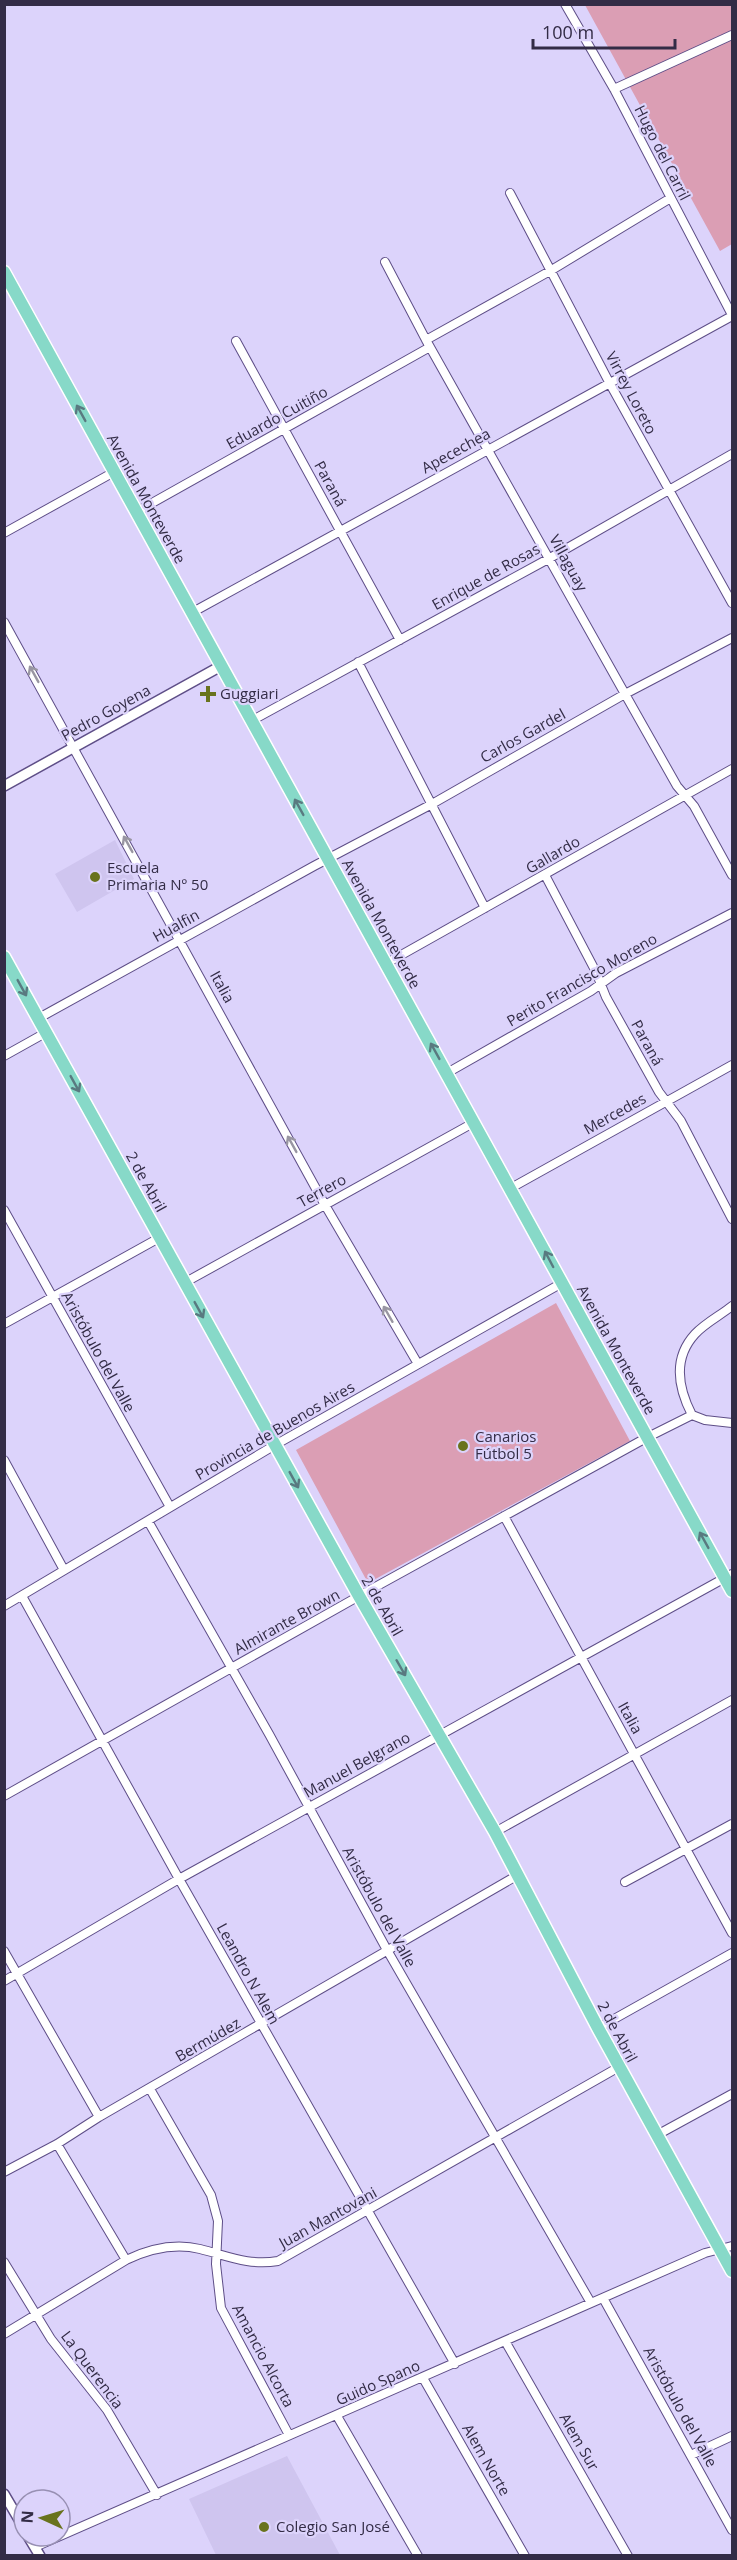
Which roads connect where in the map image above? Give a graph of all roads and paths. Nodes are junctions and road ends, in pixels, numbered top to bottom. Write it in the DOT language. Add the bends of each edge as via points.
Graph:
graph roads {
  1 [pos="565,4"];
  2 [pos="732,35"];
  3 [pos="614,89"];
  4 [pos="510,194"];
  5 [pos="669,199"];
  6 [pos="385,262"];
  7 [pos="550,271"];
  8 [pos="6,278"];
  9 [pos="732,315"];
  10 [pos="236,341"];
  11 [pos="428,343"];
  12 [pos="609,382"];
  13 [pos="284,430"];
  14 [pos="488,449"];
  15 [pos="732,454"];
  16 [pos="114,472"];
  17 [pos="668,492"];
  18 [pos="136,512"];
  19 [pos="340,530"];
  20 [pos="4,533"];
  21 [pos="550,558"];
  22 [pos="732,603"];
  23 [pos="193,612"];
  24 [pos="4,622"];
  25 [pos="732,638"];
  26 [pos="400,640"];
  27 [pos="358,662"];
  28 [pos="222,666"];
  29 [pos="625,694"];
  30 [pos="251,721"];
  31 [pos="75,747"];
  32 [pos="732,769"];
  33 [pos="4,786"];
  34 [pos="685,795"];
  35 [pos="432,804"];
  36 [pos="327,858"];
  37 [pos="545,875"];
  38 [pos="732,875"];
  39 [pos="485,908"];
  40 [pos="732,913"];
  41 [pos="180,939"];
  42 [pos="4,957"];
  43 [pos="387,963"];
  44 [pos="601,983"];
  45 [pos="39,1018"];
  46 [pos="47,1032"];
  47 [pos="4,1056"];
  48 [pos="732,1065"];
  49 [pos="447,1073"];
  50 [pos="666,1101"];
  51 [pos="473,1123"];
  52 [pos="511,1188"];
  53 [pos="325,1205"];
  54 [pos="4,1210"];
  55 [pos="732,1219"];
  56 [pos="159,1238"];
  57 [pos="184,1283"];
  58 [pos="562,1283"];
  59 [pos="52,1297"];
  60 [pos="732,1306"];
  61 [pos="4,1324"];
  62 [pos="418,1364"];
  63 [pos="692,1415"];
  64 [pos="732,1423"];
  65 [pos="646,1438"];
  66 [pos="275,1445"];
  67 [pos="4,1460"];
  68 [pos="170,1507"];
  69 [pos="504,1516"];
  70 [pos="148,1521"];
  71 [pos="64,1570"];
  72 [pos="729,1576"];
  73 [pos="732,1591"];
  74 [pos="22,1596"];
  75 [pos="359,1596"];
  76 [pos="4,1606"];
  77 [pos="581,1658"];
  78 [pos="232,1668"];
  79 [pos="732,1700"];
  80 [pos="440,1735"];
  81 [pos="102,1739"];
  82 [pos="634,1754"];
  83 [pos="4,1796"];
  84 [pos="308,1808"];
  85 [pos="732,1824"];
  86 [pos="495,1832"];
  87 [pos="687,1850"];
  88 [pos="518,1875"];
  89 [pos="179,1879"];
  90 [pos="625,1882"];
  91 [pos="732,1933"];
  92 [pos="387,1950"];
  93 [pos="4,1951"];
  94 [pos="732,1953"];
  95 [pos="18,1974"];
  96 [pos="4,1982"];
  97 [pos="261,2024"];
  98 [pos="598,2028"];
  99 [pos="619,2067"];
  100 [pos="150,2089"];
  101 [pos="732,2094"];
  102 [pos="99,2117"];
  103 [pos="657,2135"];
  104 [pos="495,2138"];
  105 [pos="57,2144"];
  106 [pos="4,2172"];
  107 [pos="367,2212"];
  108 [pos="727,2248"];
  109 [pos="216,2255"];
  110 [pos="126,2260"];
  111 [pos="4,2262"];
  112 [pos="732,2271"];
  113 [pos="603,2298"];
  114 [pos="591,2303"];
  115 [pos="36,2316"];
  116 [pos="4,2334"];
  117 [pos="505,2341"];
  118 [pos="455,2364"];
  119 [pos="423,2378"];
  120 [pos="337,2416"];
  121 [pos="289,2435"];
  122 [pos="732,2436"];
  123 [pos="691,2455"];
  124 [pos="4,2494"];
  125 [pos="157,2494"];
  126 [pos="12,2508"];
  127 [pos="732,2530"];
  128 [pos="37,2551"];
  129 [pos="418,2556"];
  130 [pos="525,2556"];
  131 [pos="628,2556"];
  1 -- 3 [label="street, Hugo del Carril"];
  2 -- 3 [label="street"];
  3 -- 5 [label="street, Hugo del Carril"];
  4 -- 7 [label="street, Virrey Loreto"];
  5 -- 7 [label="street, Eduardo Cuitiño"];
  5 -- 9 [label="street, Hugo del Carril"];
  6 -- 11 [label="street, Villaguay"];
  7 -- 11 [label="street, Eduardo Cuitiño"];
  7 -- 12 [label="street, Virrey Loreto"];
  16 -- 8 [label="main road, Avenida Monteverde, one-way"];
  9 -- 12 [label="street, Apecechea"];
  10 -- 13 [label="street, Paraná"];
  11 -- 13 [label="street, Eduardo Cuitiño"];
  11 -- 14 [label="street, Villaguay"];
  12 -- 14 [label="street, Apecechea"];
  12 -- 17 [label="street, Virrey Loreto"];
  13 -- 18 [label="street, Eduardo Cuitiño"];
  13 -- 19 [label="street, Paraná"];
  14 -- 19 [label="street, Apecechea"];
  14 -- 21 [label="street, Villaguay"];
  15 -- 17 [label="street, Enrique de Rosas"];
  16 -- 18 [label="main road, Avenida Monteverde"];
  16 -- 20 [label="street"];
  17 -- 21 [label="street, Enrique de Rosas"];
  17 -- 22 [label="street, Virrey Loreto"];
  18 -- 23 [label="main road, Avenida Monteverde"];
  19 -- 23 [label="street, Apecechea"];
  19 -- 26 [label="street, Paraná"];
  21 -- 26 [label="street, Enrique de Rosas"];
  21 -- 29 [label="street, Villaguay"];
  23 -- 28 [label="main road, Avenida Monteverde"];
  31 -- 24 [label="street, Italia, one-way"];
  25 -- 29 [label="street, Carlos Gardel"];
  26 -- 27 [label="street, Enrique de Rosas"];
  27 -- 30 [label="street, Enrique de Rosas"];
  27 -- 35 [label="street"];
  28 -- 30 [label="main road, Avenida Monteverde"];
  28 -- 31 [label="street, Pedro Goyena"];
  29 -- 34 [label="street, Villaguay"];
  29 -- 35 [label="street, Carlos Gardel"];
  36 -- 30 [label="main road, Avenida Monteverde, one-way"];
  31 -- 33 [label="street, Pedro Goyena"];
  41 -- 31 [label="street, Italia, one-way"];
  32 -- 34 [label="street, Gallardo"];
  34 -- 37 [label="street, Gallardo"];
  34 -- 38 [label="street, Villaguay"];
  35 -- 36 [label="street, Carlos Gardel"];
  35 -- 39 [label="street"];
  36 -- 41 [label="street, Hualfin"];
  36 -- 43 [label="main road, Avenida Monteverde"];
  37 -- 39 [label="street, Gallardo"];
  37 -- 44 [label="street, Paraná"];
  39 -- 43 [label="street, Gallardo"];
  40 -- 44 [label="street, Perito Francisco Moreno"];
  41 -- 45 [label="street, Hualfin"];
  53 -- 41 [label="street, Italia, one-way"];
  42 -- 45 [label="main road, 2 de Abril, one-way"];
  49 -- 43 [label="main road, Avenida Monteverde, one-way"];
  44 -- 49 [label="street, Perito Francisco Moreno"];
  44 -- 50 [label="street, Paraná"];
  45 -- 46 [label="main road, 2 de Abril"];
  46 -- 47 [label="street"];
  46 -- 56 [label="main road, 2 de Abril, one-way"];
  48 -- 50 [label="street, Mercedes"];
  49 -- 51 [label="main road, Avenida Monteverde"];
  50 -- 52 [label="street, Mercedes"];
  50 -- 55 [label="street, Paraná" via="681,1121"];
  51 -- 52 [label="main road, Avenida Monteverde"];
  51 -- 53 [label="street, Terrero"];
  58 -- 52 [label="main road, Avenida Monteverde, one-way"];
  53 -- 57 [label="street, Terrero"];
  62 -- 53 [label="street, Italia, one-way"];
  54 -- 59 [label="street, Aristóbulo del Valle"];
  56 -- 57 [label="main road, 2 de Abril"];
  56 -- 59 [label="street"];
  57 -- 66 [label="main road, 2 de Abril, one-way"];
  58 -- 62 [label="street, Provincia de Buenos Aires"];
  58 -- 65 [label="main road, Avenida Monteverde"];
  59 -- 61 [label="street"];
  59 -- 68 [label="street, Aristóbulo del Valle"];
  60 -- 63 [label="street" via="697,1332 681,1358 682,1397"];
  62 -- 66 [label="street, Provincia de Buenos Aires"];
  63 -- 64 [label="street"];
  63 -- 65 [label="street, Almirante Brown"];
  65 -- 69 [label="street, Almirante Brown"];
  72 -- 65 [label="main road, Avenida Monteverde, one-way"];
  66 -- 68 [label="street, Provincia de Buenos Aires"];
  66 -- 75 [label="main road, 2 de Abril, one-way"];
  67 -- 71 [label="street"];
  68 -- 70 [label="street, Provincia de Buenos Aires"];
  69 -- 75 [label="street, Almirante Brown"];
  69 -- 77 [label="street, Italia"];
  70 -- 71 [label="street, Provincia de Buenos Aires"];
  70 -- 78 [label="street, Aristóbulo del Valle"];
  71 -- 74 [label="street, Provincia de Buenos Aires"];
  72 -- 73 [label="main road, Avenida Monteverde"];
  72 -- 77 [label="street, Manuel Belgrano"];
  74 -- 76 [label="street, Provincia de Buenos Aires"];
  74 -- 81 [label="street, Leandro N Alem"];
  75 -- 78 [label="street, Almirante Brown"];
  75 -- 80 [label="main road, 2 de Abril, one-way"];
  77 -- 80 [label="street, Manuel Belgrano"];
  77 -- 82 [label="street, Italia"];
  78 -- 81 [label="street, Almirante Brown"];
  78 -- 84 [label="street, Aristóbulo del Valle"];
  79 -- 82 [label="street"];
  80 -- 84 [label="street, Manuel Belgrano"];
  80 -- 86 [label="main road, 2 de Abril"];
  81 -- 83 [label="street, Almirante Brown"];
  81 -- 89 [label="street, Leandro N Alem"];
  82 -- 86 [label="street"];
  82 -- 87 [label="street, Italia"];
  84 -- 89 [label="street, Manuel Belgrano"];
  84 -- 92 [label="street, Aristóbulo del Valle"];
  85 -- 87 [label="street"];
  86 -- 88 [label="main road, 2 de Abril"];
  87 -- 90 [label="street"];
  87 -- 91 [label="street, Italia"];
  88 -- 92 [label="street, Bermúdez"];
  88 -- 98 [label="main road, 2 de Abril"];
  89 -- 95 [label="street, Manuel Belgrano"];
  89 -- 97 [label="street, Leandro N Alem"];
  92 -- 97 [label="street, Bermúdez"];
  92 -- 104 [label="street, Aristóbulo del Valle"];
  93 -- 95 [label="street"];
  94 -- 98 [label="street"];
  95 -- 96 [label="street, Manuel Belgrano"];
  95 -- 102 [label="street"];
  97 -- 100 [label="street, Bermúdez"];
  97 -- 107 [label="street, Leandro N Alem"];
  98 -- 99 [label="main road, 2 de Abril"];
  99 -- 103 [label="main road, 2 de Abril"];
  99 -- 104 [label="street, Juan Mantovani"];
  100 -- 102 [label="street, Bermúdez"];
  100 -- 109 [label="street, Amancio Alcorta" via="214,2202 219,2232"];
  101 -- 103 [label="street"];
  102 -- 105 [label="street, Bermúdez"];
  103 -- 108 [label="main road, 2 de Abril"];
  104 -- 107 [label="street, Juan Mantovani"];
  104 -- 114 [label="street, Aristóbulo del Valle"];
  105 -- 106 [label="street, Bermúdez"];
  105 -- 110 [label="street"];
  107 -- 109 [label="street, Juan Mantovani" via="278,2261 256,2264"];
  107 -- 118 [label="street, Leandro N Alem"];
  108 -- 112 [label="main road, 2 de Abril"];
  108 -- 113 [label="street, Guido Spano" via="705,2253"];
  109 -- 110 [label="street, Juan Mantovani" via="174,2247"];
  109 -- 121 [label="street, Amancio Alcorta" via="219,2300 225,2317"];
  110 -- 115 [label="street, Juan Mantovani"];
  111 -- 115 [label="street, La Querencia"];
  113 -- 114 [label="street, Guido Spano"];
  113 -- 123 [label="street, Aristóbulo del Valle"];
  114 -- 117 [label="street, Guido Spano"];
  115 -- 116 [label="street, Juan Mantovani"];
  115 -- 125 [label="street, La Querencia" via="107,2410"];
  117 -- 118 [label="street, Guido Spano"];
  117 -- 131 [label="street, Alem Sur"];
  118 -- 119 [label="street, Guido Spano"];
  119 -- 120 [label="street, Guido Spano"];
  119 -- 130 [label="street, Alem Norte"];
  120 -- 121 [label="street, Guido Spano"];
  120 -- 129 [label="street"];
  121 -- 125 [label="street, Guido Spano"];
  122 -- 123 [label="street"];
  123 -- 127 [label="street, Aristóbulo del Valle"];
  124 -- 126 [label="street"];
  125 -- 128 [label="street, Guido Spano"];
}
